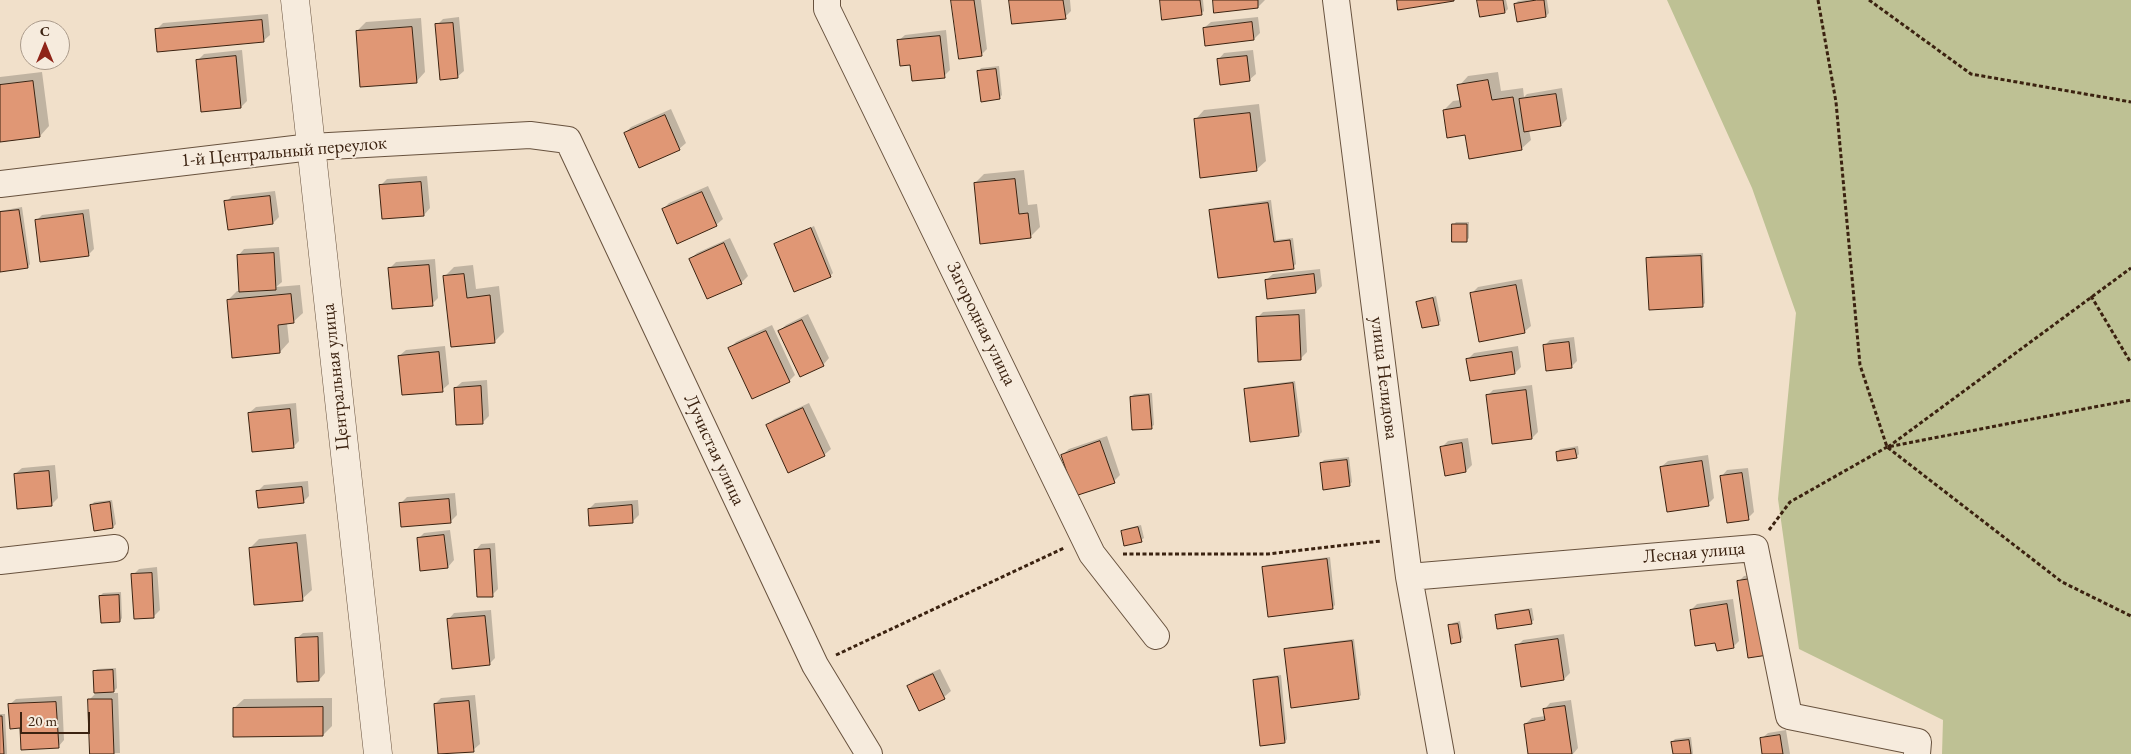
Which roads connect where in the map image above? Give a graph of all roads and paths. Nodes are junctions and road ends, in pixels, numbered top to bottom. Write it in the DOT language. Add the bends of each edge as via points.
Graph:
graph roads {
  1 [pos="295,0"];
  2 [pos="827,0"];
  3 [pos="1336,0"];
  4 [pos="1818,0"];
  5 [pos="1869,0"];
  6 [pos="2131,102"];
  7 [pos="568,140"];
  8 [pos="311,147"];
  9 [pos="0,184"];
  10 [pos="2131,268"];
  11 [pos="2091,296"];
  12 [pos="2131,363"];
  13 [pos="2131,400"];
  14 [pos="1887,447"];
  15 [pos="115,548"];
  16 [pos="1755,548"];
  17 [pos="0,561"];
  18 [pos="1409,578"];
  19 [pos="2131,616"];
  20 [pos="1156,636"];
  21 [pos="378,754"];
  22 [pos="869,754"];
  23 [pos="1441,754"];
  24 [pos="1917,754"];
  1 -- 8 [label="street, Центральная улица"];
  2 -- 20 [label="street, Загородная улица" via="827,9 1092,554"];
  3 -- 18 [label="street, улица Нелидова"];
  4 -- 14 [label="path" via="1836,102 1860,365"];
  5 -- 6 [label="path" via="1971,74"];
  7 -- 8 [label="street, 1-й Центральный переулок" via="530,134"];
  7 -- 22 [label="street, Лучистая улица" via="815,664"];
  8 -- 9 [label="street, 1-й Центральный переулок"];
  8 -- 21 [label="street, Центральная улица"];
  10 -- 11 [label="path"];
  11 -- 12 [label="path"];
  11 -- 14 [label="path"];
  13 -- 14 [label="path"];
  14 -- 16 [label="path" via="1790,502"];
  14 -- 19 [label="path" via="2062,582"];
  15 -- 17 [label="street"];
  16 -- 18 [label="street, Лесная улица"];
  16 -- 24 [label="street, Лесная улица" via="1789,716 1918,742"];
  18 -- 23 [label="street, улица Нелидова"];
}
